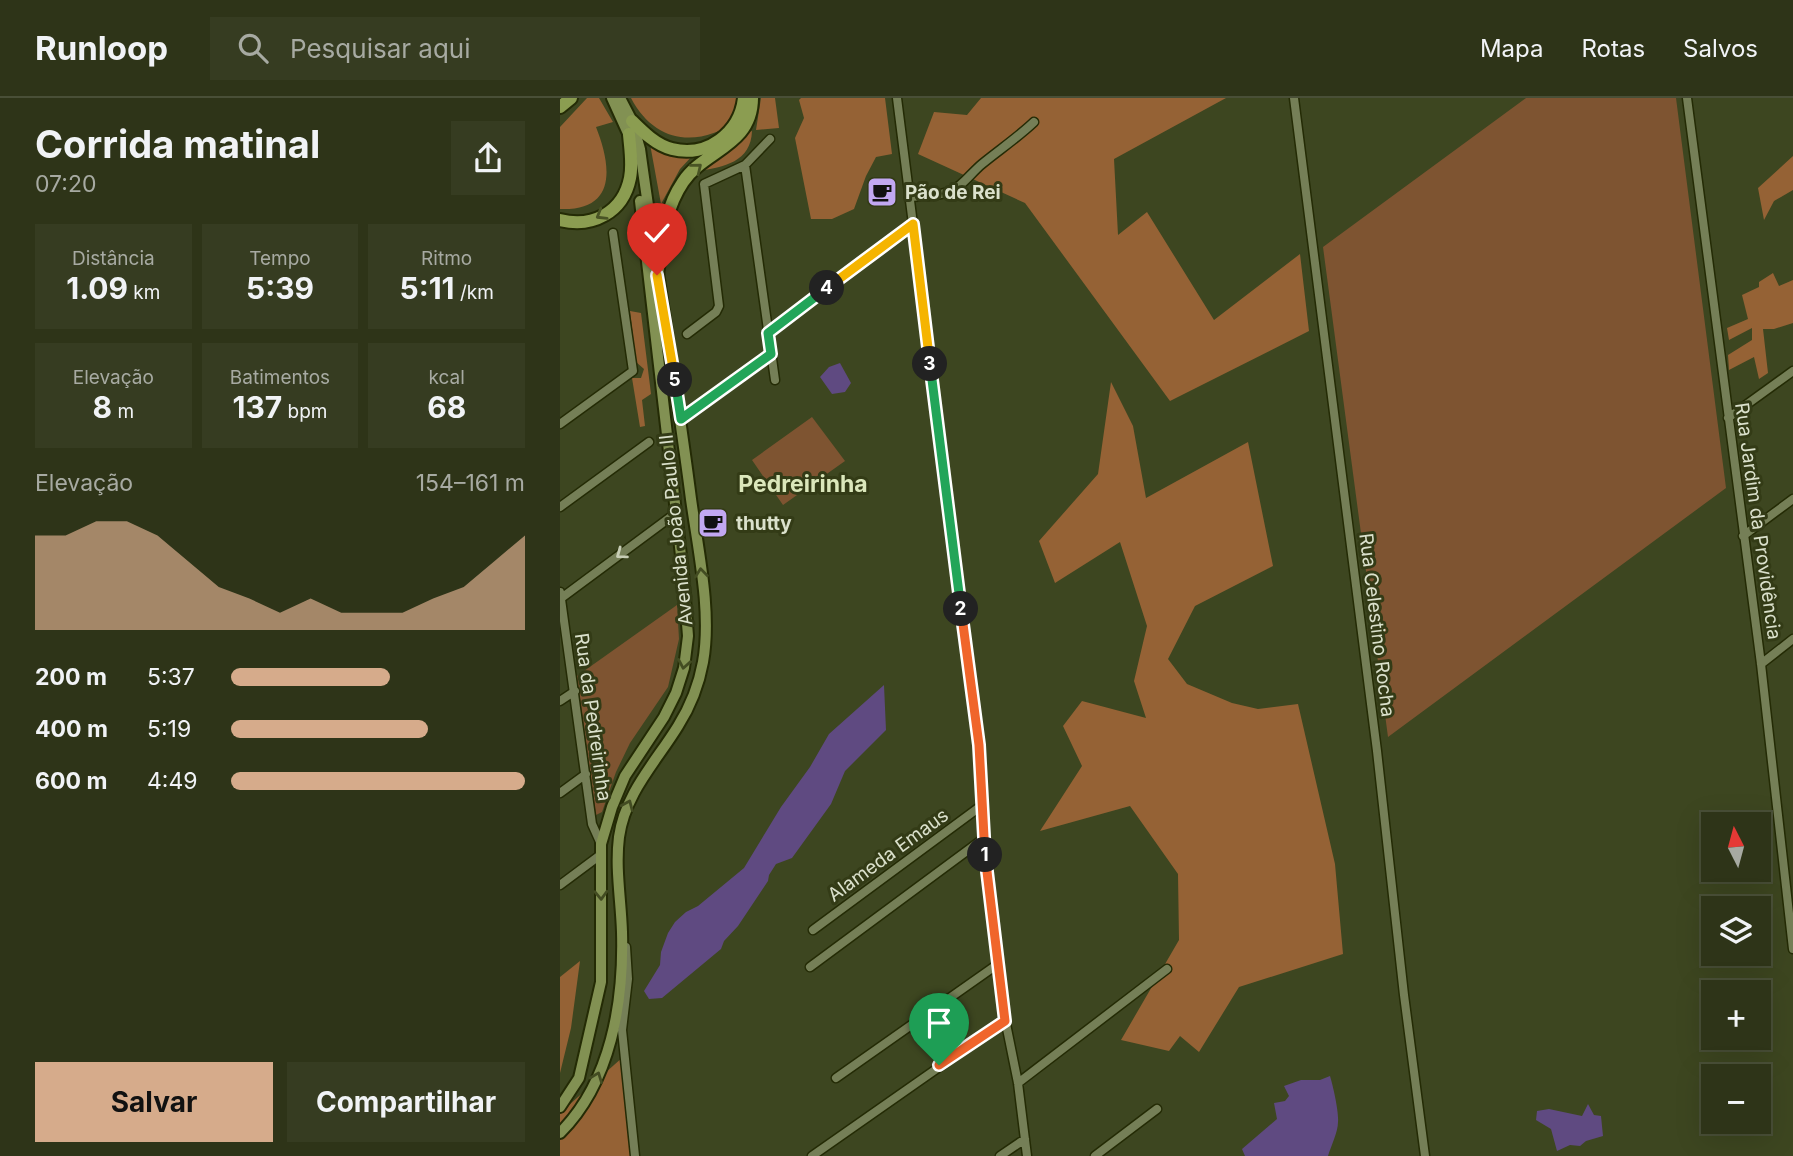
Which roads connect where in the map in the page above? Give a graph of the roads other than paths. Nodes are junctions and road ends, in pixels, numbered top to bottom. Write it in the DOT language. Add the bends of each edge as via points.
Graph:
graph roads {
  1 [pos="744,98"];
  2 [pos="752,98"];
  3 [pos="897,98"];
  4 [pos="1294,98"];
  5 [pos="1687,98"];
  6 [pos="618,102"];
  7 [pos="632,121"];
  8 [pos="1034,122"];
  9 [pos="629,134"];
  10 [pos="771,139"];
  11 [pos="745,165"];
  12 [pos="909,197"];
  13 [pos="560,220"];
  14 [pos="913,224"];
  15 [pos="613,233"];
  16 [pos="657,275"];
  17 [pos="768,333"];
  18 [pos="687,334"];
  19 [pos="771,354"];
  20 [pos="1793,371"];
  21 [pos="775,380"];
  22 [pos="1728,418"];
  23 [pos="681,419"];
  24 [pos="560,424"];
  25 [pos="649,442"];
  26 [pos="1793,499"];
  27 [pos="560,507"];
  28 [pos="676,513"];
  29 [pos="1743,536"];
  30 [pos="560,592"];
  31 [pos="560,599"];
  32 [pos="1793,639"];
  33 [pos="1761,664"];
  34 [pos="575,691"];
  35 [pos="560,701"];
  36 [pos="586,774"];
  37 [pos="560,793"];
  38 [pos="981,806"];
  39 [pos="983,839"];
  40 [pos="600,850"];
  41 [pos="560,885"];
  42 [pos="813,930"];
  43 [pos="622,934"];
  44 [pos="1793,949"];
  45 [pos="998,964"];
  46 [pos="810,967"];
  47 [pos="1167,969"];
  48 [pos="1005,1021"];
  49 [pos="836,1078"];
  50 [pos="1018,1083"];
  51 [pos="560,1107"];
  52 [pos="1157,1108"];
  53 [pos="560,1133"];
  54 [pos="1025,1139"];
  55 [pos="635,1156"];
  56 [pos="812,1156"];
  57 [pos="1000,1156"];
  58 [pos="1027,1156"];
  59 [pos="1095,1156"];
  60 [pos="1425,1156"];
  1 -- 7 [label="highway" via="729,132 712,145 693,150 661,145"];
  16 -- 2 [label="highway, one-way" via="665,219 678,191 700,163 736,138"];
  3 -- 12 [label="street"];
  4 -- 60 [label="street, Rua Celestino Rocha"];
  5 -- 22 [label="street, Rua Jardim da Providência"];
  6 -- 7 [label="main road, Avenida João Paulo II"];
  6 -- 9 [label="main road, Avenida João Paulo II"];
  7 -- 16 [label="main road, Avenida João Paulo II"];
  8 -- 12 [label="street" via="951,191"];
  9 -- 13 [label="highway, one-way" via="630,180 621,200 598,219"];
  9 -- 28 [label="main road, Avenida João Paulo II"];
  10 -- 11 [label="street"];
  11 -- 17 [label="street"];
  11 -- 18 [label="street" via="705,182 703,187 719,306"];
  12 -- 14 [label="street"];
  14 -- 17 [label="street"];
  14 -- 38 [label="street" via="979,745"];
  15 -- 24 [label="street" via="634,371"];
  16 -- 23 [label="main road, Avenida João Paulo II"];
  17 -- 19 [label="street"];
  19 -- 21 [label="street"];
  19 -- 23 [label="street"];
  20 -- 22 [label="street"];
  22 -- 29 [label="street, Rua Jardim da Providência"];
  43 -- 23 [label="main road, Avenida João Paulo II, one-way" via="617,866 623,819 643,775 680,724 696,687 706,641"];
  25 -- 27 [label="street"];
  26 -- 29 [label="street"];
  28 -- 31 [label="street, one-way"];
  28 -- 40 [label="main road, Avenida João Paulo II, one-way" via="688,636 684,668 664,717 625,776"];
  29 -- 33 [label="street, Rua Jardim da Providência"];
  30 -- 31 [label="street, Rua da Pedreirinha"];
  31 -- 34 [label="street, Rua da Pedreirinha"];
  32 -- 33 [label="street"];
  33 -- 44 [label="street, Rua Jardim da Providência"];
  34 -- 35 [label="street"];
  34 -- 36 [label="street, Rua da Pedreirinha"];
  36 -- 37 [label="street"];
  36 -- 40 [label="street, Rua da Pedreirinha"];
  38 -- 39 [label="street"];
  38 -- 42 [label="street, Alameda Emaus"];
  39 -- 45 [label="street"];
  39 -- 46 [label="street"];
  40 -- 41 [label="street"];
  40 -- 51 [label="main road, Avenida João Paulo II, one-way" via="601,982 579,1078"];
  53 -- 43 [label="main road, Avenida João Paulo II, one-way" via="595,1086 611,1039 618,1008"];
  43 -- 55 [label="street" via="629,964 621,1030"];
  45 -- 48 [label="street"];
  45 -- 49 [label="street"];
  47 -- 50 [label="street"];
  48 -- 50 [label="street"];
  48 -- 56 [label="street"];
  50 -- 54 [label="street"];
  52 -- 59 [label="street"];
  54 -- 57 [label="street"];
  54 -- 58 [label="street"];
}
